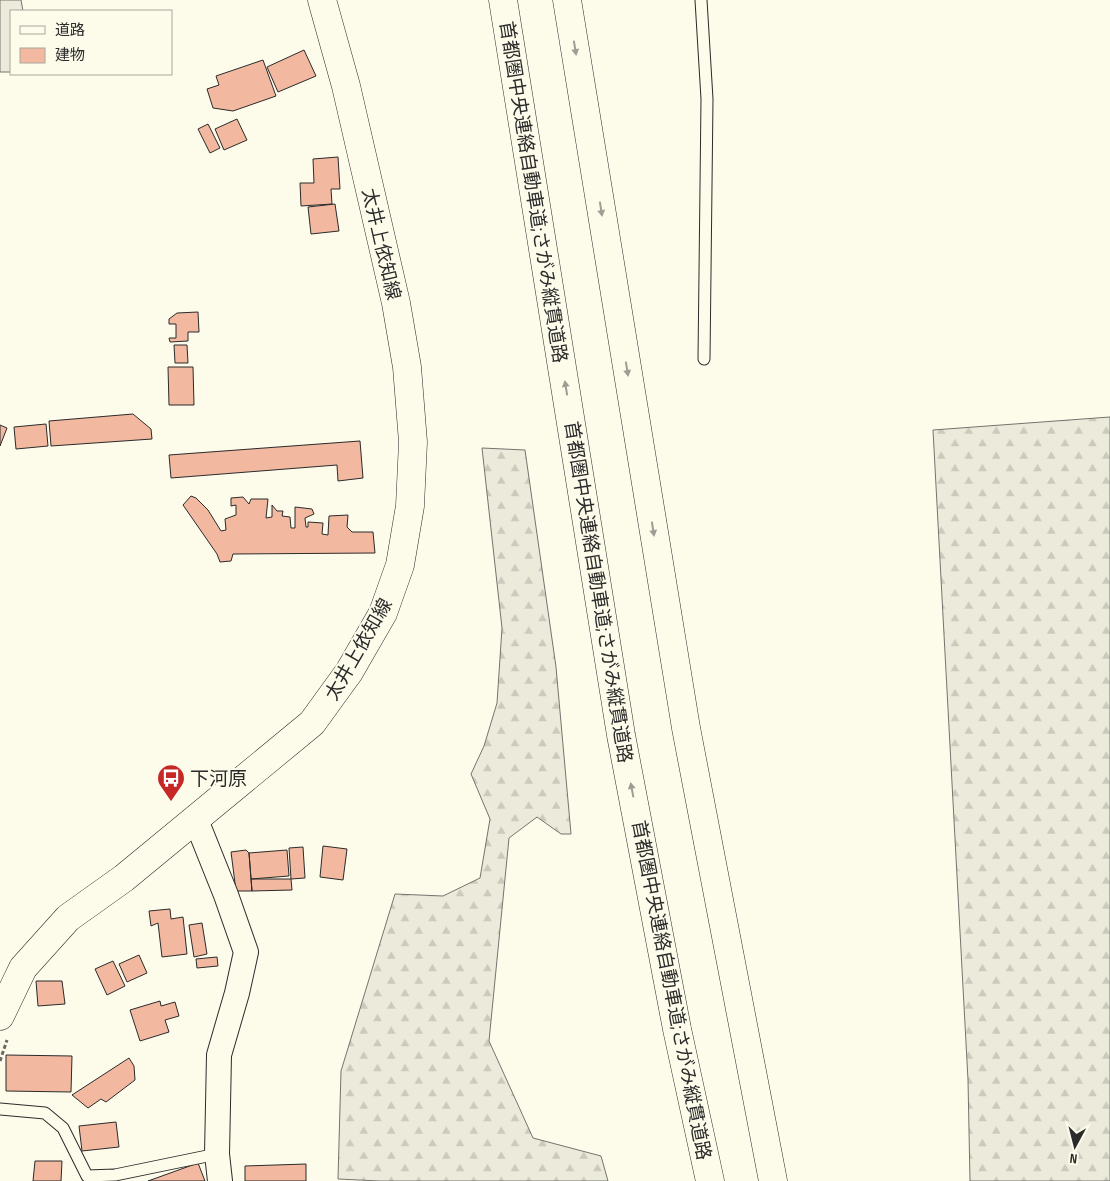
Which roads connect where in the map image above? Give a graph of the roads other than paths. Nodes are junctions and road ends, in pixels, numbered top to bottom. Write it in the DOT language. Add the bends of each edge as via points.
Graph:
graph roads {
  1 [pos="322,0"];
  2 [pos="503,0"];
  3 [pos="567,0"];
  4 [pos="701,0"];
  5 [pos="704,360"];
  6 [pos="196,820"];
  7 [pos="0,1016"];
  8 [pos="0,1109"];
  9 [pos="217,1154"];
  10 [pos="220,1181"];
  11 [pos="710,1181"];
  12 [pos="773,1181"];
  1 -- 6 [label="main road, 太井上依知線" via="350,104 396,303 407,367 413,442 410,506 400,565 383,613 349,672 312,723"];
  11 -- 2 [label="main road, 首都圏中央連絡自動車道;さがみ縦貫道路, one-way" via="621,735"];
  3 -- 12 [label="main road, one-way" via="686,728"];
  4 -- 5 [label="lane" via="706,100"];
  6 -- 7 [label="main road, 太井上依知線" via="68,918 23,968"];
  6 -- 9 [label="street" via="246,952 220,1055"];
  8 -- 9 [label="lane" via="45,1113 64,1128 87,1176 115,1175"];
  9 -- 10 [label="street"];
}
